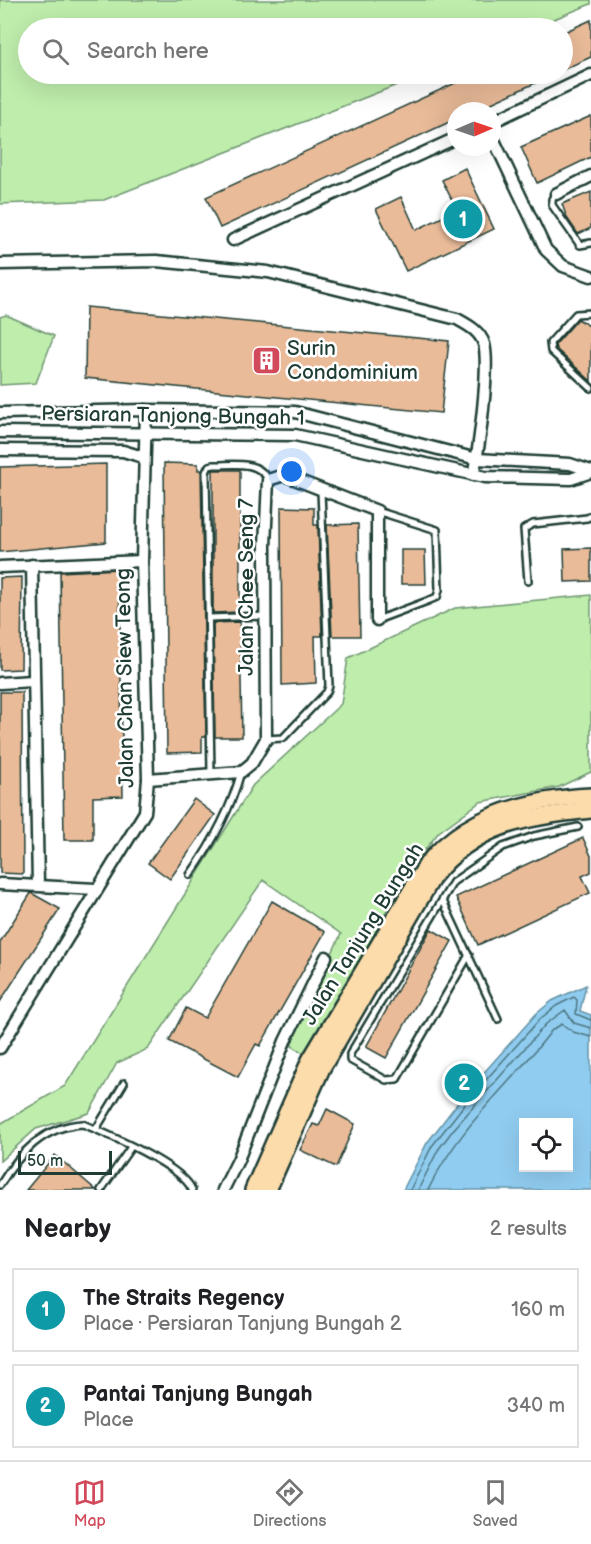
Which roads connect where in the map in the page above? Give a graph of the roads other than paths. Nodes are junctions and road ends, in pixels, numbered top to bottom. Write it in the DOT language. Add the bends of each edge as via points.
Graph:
graph roads {
  1 [pos="591,75"];
  2 [pos="572,84"];
  3 [pos="573,84"];
  4 [pos="501,118"];
  5 [pos="447,142"];
  6 [pos="501,155"];
  7 [pos="591,176"];
  8 [pos="556,194"];
  9 [pos="233,240"];
  10 [pos="591,243"];
  11 [pos="0,264"];
  12 [pos="591,276"];
  13 [pos="591,313"];
  14 [pos="591,388"];
  15 [pos="146,410"];
  16 [pos="0,413"];
  17 [pos="0,432"];
  18 [pos="122,433"];
  19 [pos="146,433"];
  20 [pos="0,450"];
  21 [pos="123,451"];
  22 [pos="143,457"];
  23 [pos="477,459"];
  24 [pos="591,471"];
  25 [pos="473,475"];
  26 [pos="268,480"];
  27 [pos="321,491"];
  28 [pos="377,511"];
  29 [pos="591,516"];
  30 [pos="142,561"];
  31 [pos="32,565"];
  32 [pos="0,567"];
  33 [pos="528,581"];
  34 [pos="265,616"];
  35 [pos="210,618"];
  36 [pos="377,620"];
  37 [pos="33,681"];
  38 [pos="0,683"];
  39 [pos="266,739"];
  40 [pos="241,772"];
  41 [pos="211,776"];
  42 [pos="148,779"];
  43 [pos="591,787"];
  44 [pos="591,796"];
  45 [pos="554,801"];
  46 [pos="591,810"];
  47 [pos="578,827"];
  48 [pos="190,875"];
  49 [pos="0,884"];
  50 [pos="38,885"];
  51 [pos="96,889"];
  52 [pos="443,901"];
  53 [pos="469,955"];
  54 [pos="326,957"];
  55 [pos="498,1019"];
  56 [pos="348,1025"];
  57 [pos="363,1033"];
  58 [pos="0,1048"];
  59 [pos="124,1083"];
  60 [pos="96,1129"];
  61 [pos="131,1147"];
  62 [pos="0,1185"];
  63 [pos="101,1190"];
  64 [pos="192,1190"];
  65 [pos="223,1190"];
  66 [pos="254,1190"];
  67 [pos="268,1190"];
  1 -- 3 [label="street"];
  2 -- 4 [label="street"];
  5 -- 9 [label="street"];
  6 -- 12 [label="street" via="546,250 563,266"];
  7 -- 8 [label="street"];
  8 -- 10 [label="lane" via="552,205 575,240 580,245"];
  11 -- 23 [label="street" via="156,261 268,272 457,319 480,336 485,353"];
  13 -- 14 [label="lane" via="576,314 550,343 551,351"];
  15 -- 16 [label="street, Persiaran Tanjong Bungah 1"];
  15 -- 19 [label="street, Jalan Chan Siew Teong"];
  15 -- 23 [label="street, Persiaran Tanjong Bungah 1" via="295,412"];
  17 -- 18 [label="street, Persiaran Tanjong Bungah 1"];
  18 -- 19 [label="street, Persiaran Tanjong Bungah 1"];
  18 -- 21 [label="street"];
  19 -- 22 [label="street, Jalan Chan Siew Teong"];
  19 -- 25 [label="street, Persiaran Tanjong Bungah 1" via="295,435"];
  20 -- 21 [label="street, Persiaran Tanjong Bungah 1"];
  21 -- 22 [label="street, Persiaran Tanjong Bungah 1"];
  22 -- 30 [label="street, Jalan Chan Siew Teong"];
  23 -- 24 [label="street, Persiaran Tanjong Bungah 1" via="570,464"];
  23 -- 25 [label="street"];
  24 -- 25 [label="street, Persiaran Tanjong Bungah 1" via="572,479"];
  26 -- 27 [label="street, Jalan Chee Seng 7" via="284,475"];
  26 -- 34 [label="street, Jalan Chee Seng 7"];
  26 -- 35 [label="lane" via="256,466 208,466"];
  27 -- 28 [label="street, Jalan Chee Seng 7"];
  27 -- 39 [label="lane" via="329,686 283,738"];
  28 -- 36 [label="street"];
  28 -- 36 [label="lane" via="437,530 439,590 437,597"];
  29 -- 33 [label="lane" via="533,524 524,529"];
  30 -- 31 [label="street"];
  30 -- 42 [label="street, Jalan Chan Siew Teong"];
  31 -- 32 [label="street"];
  31 -- 37 [label="street"];
  34 -- 35 [label="lane"];
  34 -- 39 [label="street, Jalan Chee Seng 7"];
  35 -- 41 [label="lane"];
  37 -- 38 [label="street"];
  37 -- 50 [label="street"];
  39 -- 40 [label="street" via="252,763"];
  40 -- 41 [label="street"];
  40 -- 48 [label="lane" via="236,791"];
  41 -- 42 [label="street"];
  42 -- 51 [label="street, Jalan Chan Siew Teong" via="145,812"];
  43 -- 45 [label="main road"];
  44 -- 45 [label="main road, Jalan Tanjung Bungah"];
  45 -- 66 [label="main road, Jalan Tanjung Bungah" via="488,817 448,840 427,864 310,1060"];
  46 -- 56 [label="main road, Jalan Tanjung Bungah" via="502,826 454,852 433,877"];
  47 -- 52 [label="lane" via="503,847 453,882"];
  49 -- 50 [label="street"];
  50 -- 51 [label="street"];
  51 -- 58 [label="street, Jalan Chan Siew Teong"];
  52 -- 53 [label="lane"];
  52 -- 57 [label="lane"];
  53 -- 55 [label="lane"];
  53 -- 57 [label="lane" via="397,1079 386,1080 350,1060"];
  54 -- 65 [label="street" via="285,1041"];
  56 -- 57 [label="lane"];
  56 -- 67 [label="main road, Jalan Tanjung Bungah" via="322,1068"];
  59 -- 60 [label="lane"];
  60 -- 61 [label="lane"];
  60 -- 62 [label="lane" via="72,1125 46,1134 17,1160"];
  61 -- 63 [label="lane"];
  61 -- 64 [label="lane" via="185,1177"];
}
